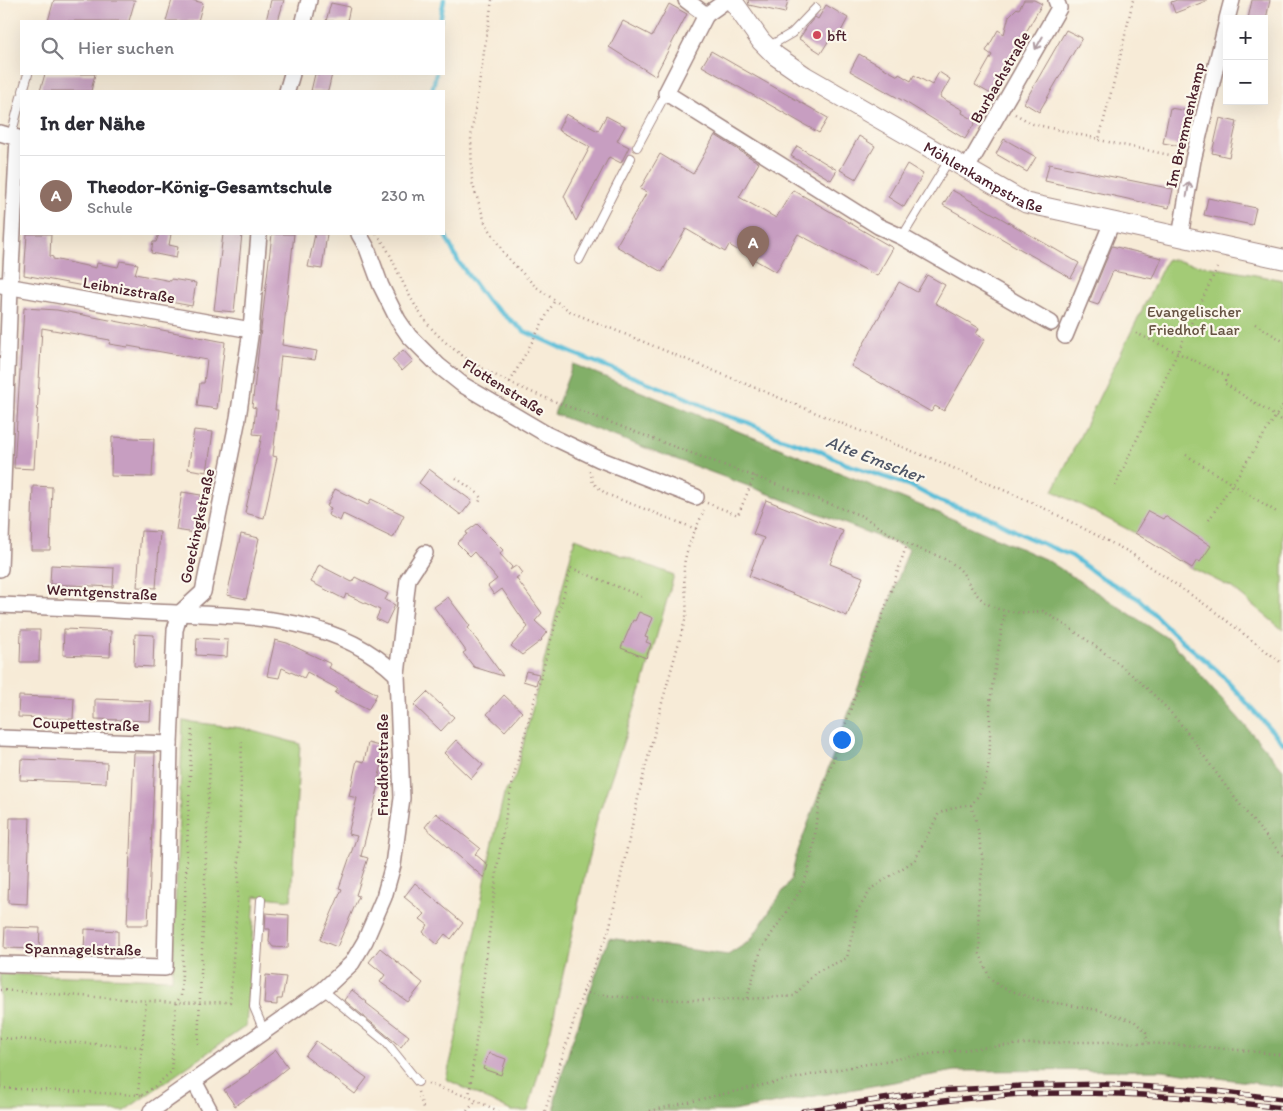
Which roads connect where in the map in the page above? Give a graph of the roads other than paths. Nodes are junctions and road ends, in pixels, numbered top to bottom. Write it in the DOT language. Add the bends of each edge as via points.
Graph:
graph roads {
  1 [pos="309,0"];
  2 [pos="686,0"];
  3 [pos="727,0"];
  4 [pos="732,0"];
  5 [pos="1056,0"];
  6 [pos="1232,0"];
  7 [pos="816,8"];
  8 [pos="706,15"];
  9 [pos="1228,15"];
  10 [pos="304,20"];
  11 [pos="1223,36"];
  12 [pos="767,48"];
  13 [pos="28,75"];
  14 [pos="292,75"];
  15 [pos="23,90"];
  16 [pos="288,90"];
  17 [pos="666,92"];
  18 [pos="20,101"];
  19 [pos="12,137"];
  20 [pos="637,147"];
  21 [pos="632,158"];
  22 [pos="949,160"];
  23 [pos="966,170"];
  24 [pos="1112,222"];
  25 [pos="259,235"];
  26 [pos="359,235"];
  27 [pos="902,237"];
  28 [pos="1180,237"];
  29 [pos="1283,259"];
  30 [pos="579,260"];
  31 [pos="5,286"];
  32 [pos="1051,323"];
  33 [pos="251,330"];
  34 [pos="1065,336"];
  35 [pos="696,497"];
  36 [pos="425,553"];
  37 [pos="0,569"];
  38 [pos="0,605"];
  39 [pos="180,613"];
  40 [pos="397,675"];
  41 [pos="0,738"];
  42 [pos="170,744"];
  43 [pos="260,900"];
  44 [pos="0,964"];
  45 [pos="323,990"];
  46 [pos="264,1031"];
  47 [pos="194,1081"];
  48 [pos="418,1082"];
  49 [pos="153,1110"];
  50 [pos="210,1111"];
  1 -- 10 [label="street"];
  2 -- 8 [label="street"];
  3 -- 8 [label="street"];
  4 -- 12 [label="street, Möhlenkampstraße"];
  5 -- 23 [label="street, Burbachstraße, one-way" via="1059,8"];
  6 -- 9 [label="street, Im Bremmenkamp"];
  7 -- 12 [label="lane" via="792,33"];
  8 -- 17 [label="street"];
  28 -- 11 [label="street, Im Bremmenkamp, one-way" via="1193,160"];
  12 -- 22 [label="street, Möhlenkampstraße" via="805,76"];
  13 -- 15 [label="lane"];
  14 -- 16 [label="street"];
  17 -- 20 [label="lane"];
  17 -- 27 [label="street" via="878,226"];
  18 -- 19 [label="lane"];
  19 -- 31 [label="street"];
  21 -- 30 [label="lane"];
  22 -- 23 [label="street, Möhlenkampstraße"];
  22 -- 27 [label="lane"];
  23 -- 24 [label="street, Möhlenkampstraße" via="1026,203"];
  24 -- 28 [label="street, Möhlenkampstraße"];
  24 -- 34 [label="street"];
  25 -- 33 [label="street, Goeckingkstraße"];
  26 -- 35 [label="street, Flottenstraße" via="368,248 389,304 409,336 463,385 546,434"];
  27 -- 32 [label="street"];
  28 -- 29 [label="street, Möhlenkampstraße"];
  31 -- 33 [label="street, Leibnizstraße"];
  31 -- 37 [label="street"];
  33 -- 39 [label="street, Goeckingkstraße" via="238,418 203,592"];
  36 -- 40 [label="street, Friedhofstraße" via="408,579"];
  38 -- 39 [label="street, Werntgenstraße"];
  39 -- 40 [label="street, Werntgenstraße" via="224,614 305,626 359,647 382,660"];
  39 -- 42 [label="street" via="175,630"];
  40 -- 45 [label="street, Friedhofstraße" via="402,798 393,865 384,897 365,941 352,963"];
  41 -- 42 [label="street, Coupettestraße"];
  42 -- 44 [label="street, Spannagelstraße" via="165,968"];
  43 -- 46 [label="lane" via="254,1007"];
  45 -- 46 [label="street, Friedhofstraße"];
  45 -- 48 [label="lane" via="386,1042"];
  46 -- 47 [label="street, Friedhofstraße"];
  47 -- 49 [label="street, Friedhofstraße"];
  47 -- 50 [label="street"];
}
